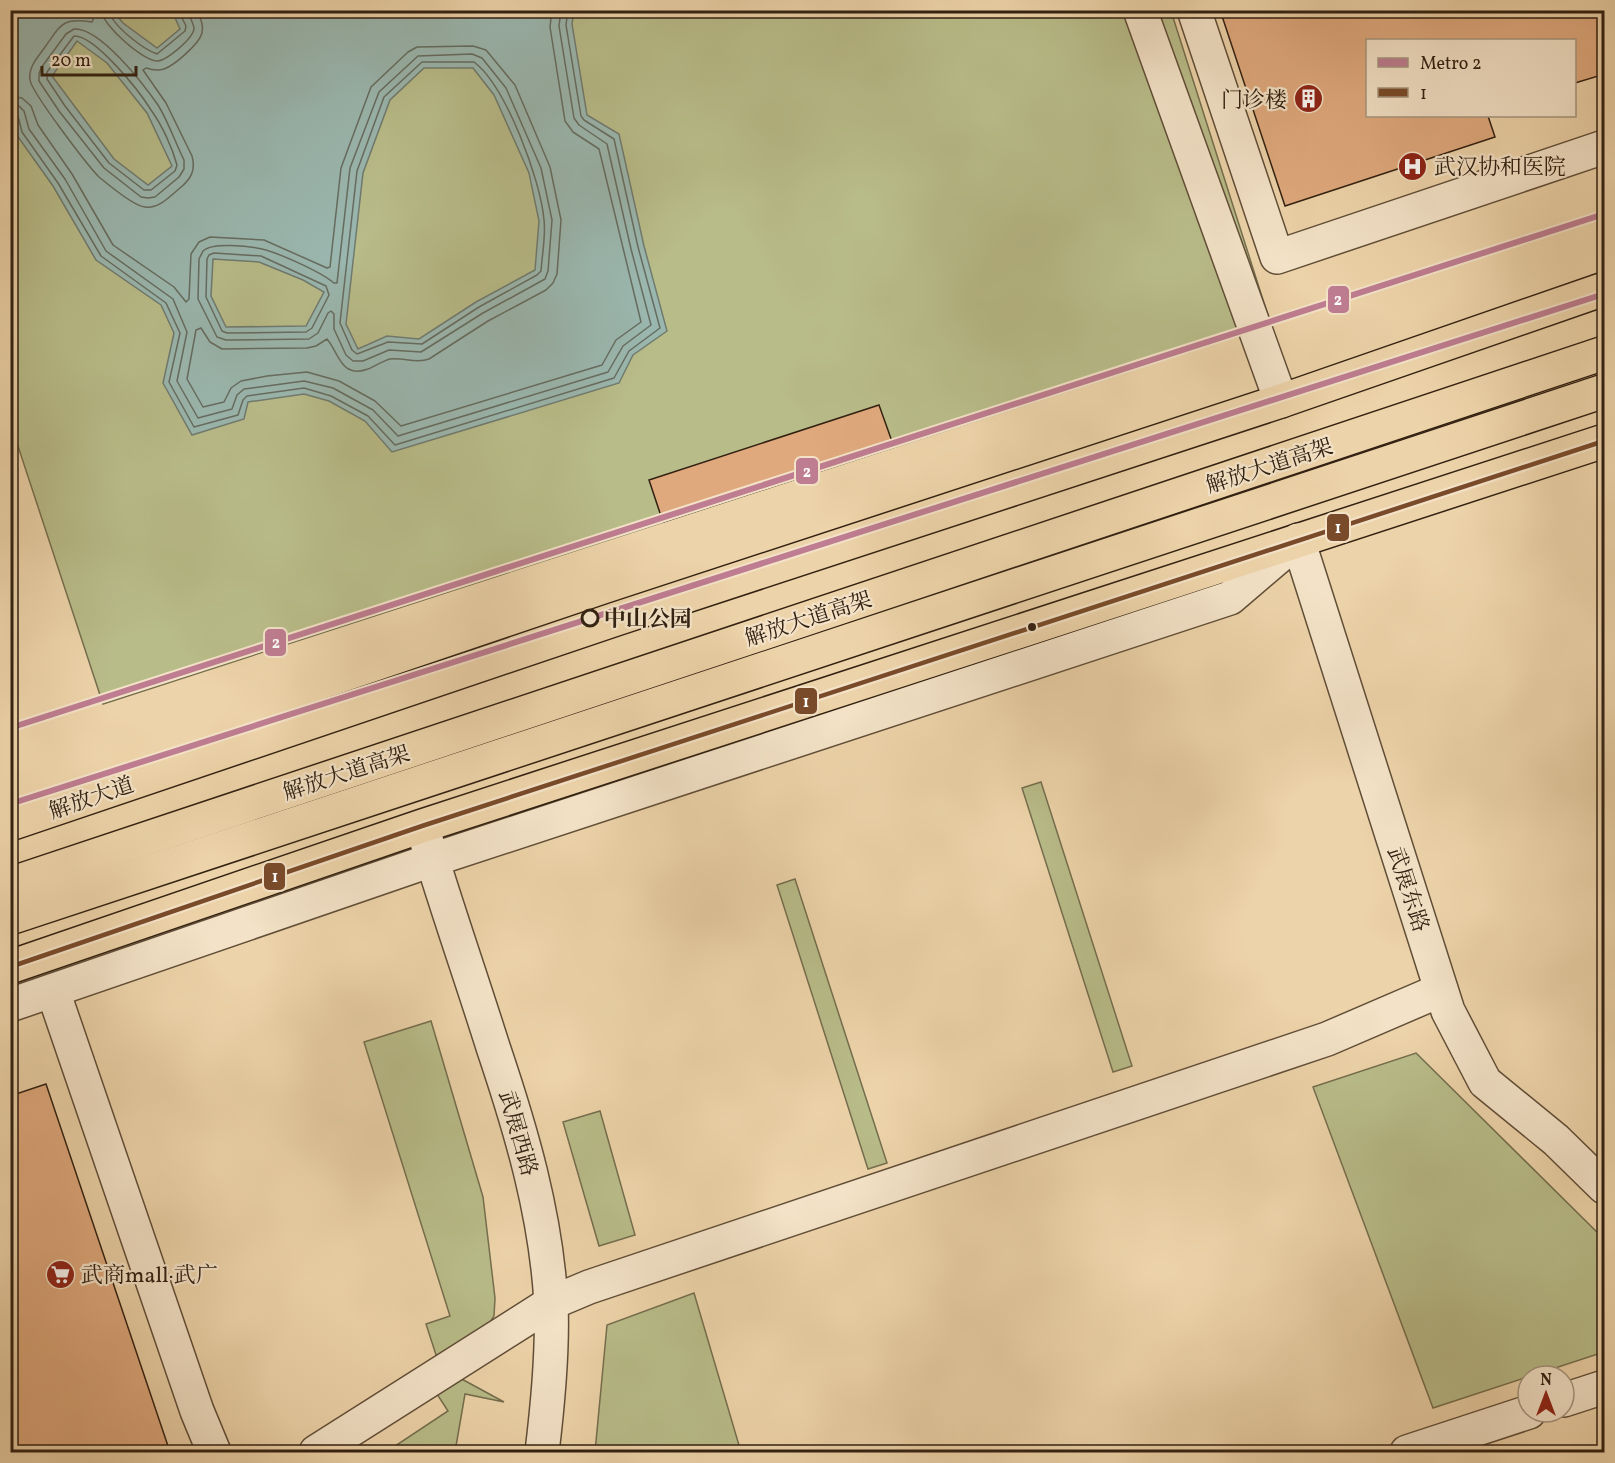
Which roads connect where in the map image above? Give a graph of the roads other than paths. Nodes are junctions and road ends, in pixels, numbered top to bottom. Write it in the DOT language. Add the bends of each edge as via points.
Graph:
graph roads {
  1 [pos="1140,10"];
  2 [pos="1194,10"];
  3 [pos="1605,147"];
  4 [pos="1605,289"];
  5 [pos="1605,353"];
  6 [pos="1605,391"];
  7 [pos="1281,401"];
  8 [pos="1605,441"];
  9 [pos="1298,540"];
  10 [pos="10,824"];
  11 [pos="422,826"];
  12 [pos="432,860"];
  13 [pos="10,884"];
  14 [pos="10,918"];
  15 [pos="10,967"];
  16 [pos="1442,990"];
  17 [pos="52,991"];
  18 [pos="10,1005"];
  19 [pos="1605,1187"];
  20 [pos="551,1303"];
  21 [pos="1605,1387"];
  22 [pos="1576,1396"];
  23 [pos="1516,1416"];
  24 [pos="214,1452"];
  25 [pos="315,1452"];
  26 [pos="542,1452"];
  27 [pos="1407,1452"];
  1 -- 7 [label="street"];
  2 -- 3 [label="street" via="1277,257"];
  4 -- 7 [label="main road, 解放大道"];
  5 -- 13 [label="main road, 解放大道高架"];
  6 -- 14 [label="main road, 解放大道高架"];
  7 -- 10 [label="main road, 解放大道" via="616,619"];
  8 -- 9 [label="main road"];
  9 -- 11 [label="main road"];
  9 -- 12 [label="street" via="1230,598 865,730"];
  9 -- 16 [label="street, 武展东路"];
  11 -- 12 [label="street, 武展西路"];
  11 -- 15 [label="main road"];
  12 -- 17 [label="street"];
  12 -- 20 [label="street, 武展西路" via="518,1121 533,1179"];
  16 -- 19 [label="street, 武展东路" via="1448,1011 1485,1082 1556,1140"];
  16 -- 20 [label="street" via="1327,1039 600,1283"];
  17 -- 18 [label="street"];
  17 -- 24 [label="street"];
  20 -- 25 [label="street"];
  20 -- 26 [label="street, 武展西路"];
  21 -- 22 [label="street"];
  23 -- 27 [label="street"];
}
